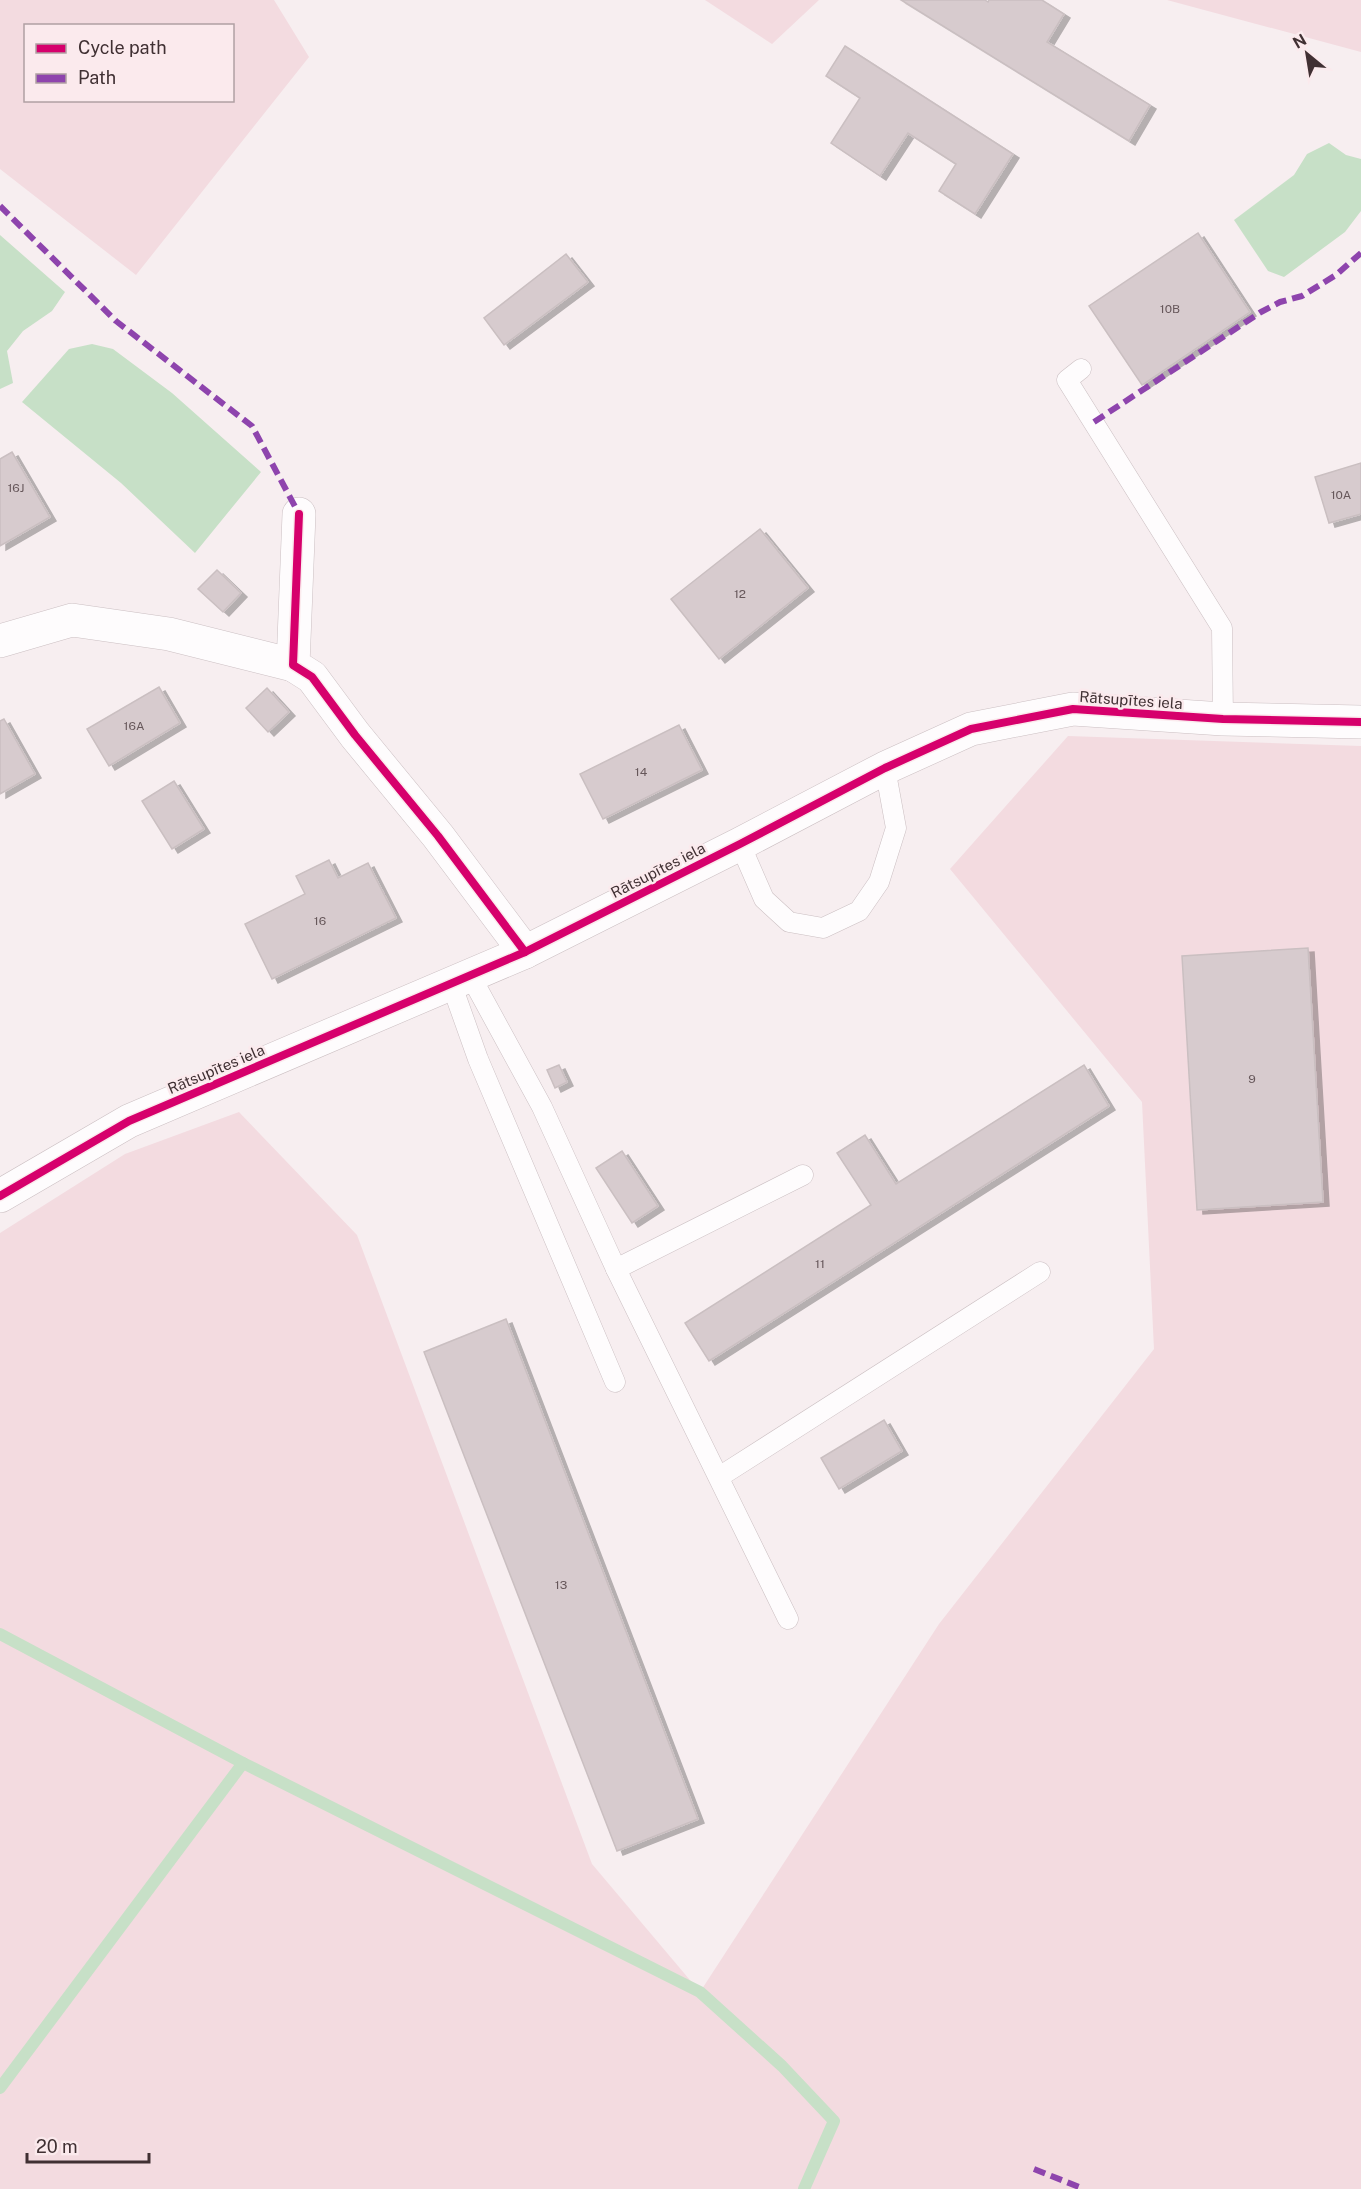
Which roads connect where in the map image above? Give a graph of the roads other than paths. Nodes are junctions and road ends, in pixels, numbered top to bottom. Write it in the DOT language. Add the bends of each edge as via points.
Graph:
graph roads {
  1 [pos="1081,369"];
  2 [pos="299,514"];
  3 [pos="0,641"];
  4 [pos="293,665"];
  5 [pos="1223,719"];
  6 [pos="1361,722"];
  7 [pos="885,768"];
  8 [pos="740,844"];
  9 [pos="525,952"];
  10 [pos="461,979"];
  11 [pos="802,1176"];
  12 [pos="0,1196"];
  13 [pos="616,1269"];
  14 [pos="1040,1272"];
  15 [pos="615,1382"];
  16 [pos="719,1477"];
  17 [pos="788,1619"];
  1 -- 5 [label="lane" via="1067,380 1222,627"];
  2 -- 4 [label="street"];
  3 -- 4 [label="street" via="72,620 169,634"];
  4 -- 9 [label="street" via="312,677"];
  5 -- 6 [label="street, Rātsupītes iela"];
  5 -- 7 [label="street, Rātsupītes iela" via="1073,709 971,729"];
  7 -- 8 [label="street, Rātsupītes iela"];
  7 -- 8 [label="lane" via="896,828 879,882 859,911 823,928 789,922 764,899"];
  8 -- 9 [label="street, Rātsupītes iela"];
  9 -- 10 [label="street, Rātsupītes iela"];
  10 -- 12 [label="street, Rātsupītes iela" via="129,1121"];
  10 -- 13 [label="lane" via="542,1107"];
  10 -- 15 [label="lane" via="478,1059"];
  11 -- 13 [label="lane"];
  13 -- 16 [label="lane"];
  14 -- 16 [label="lane"];
  16 -- 17 [label="lane"];
}
